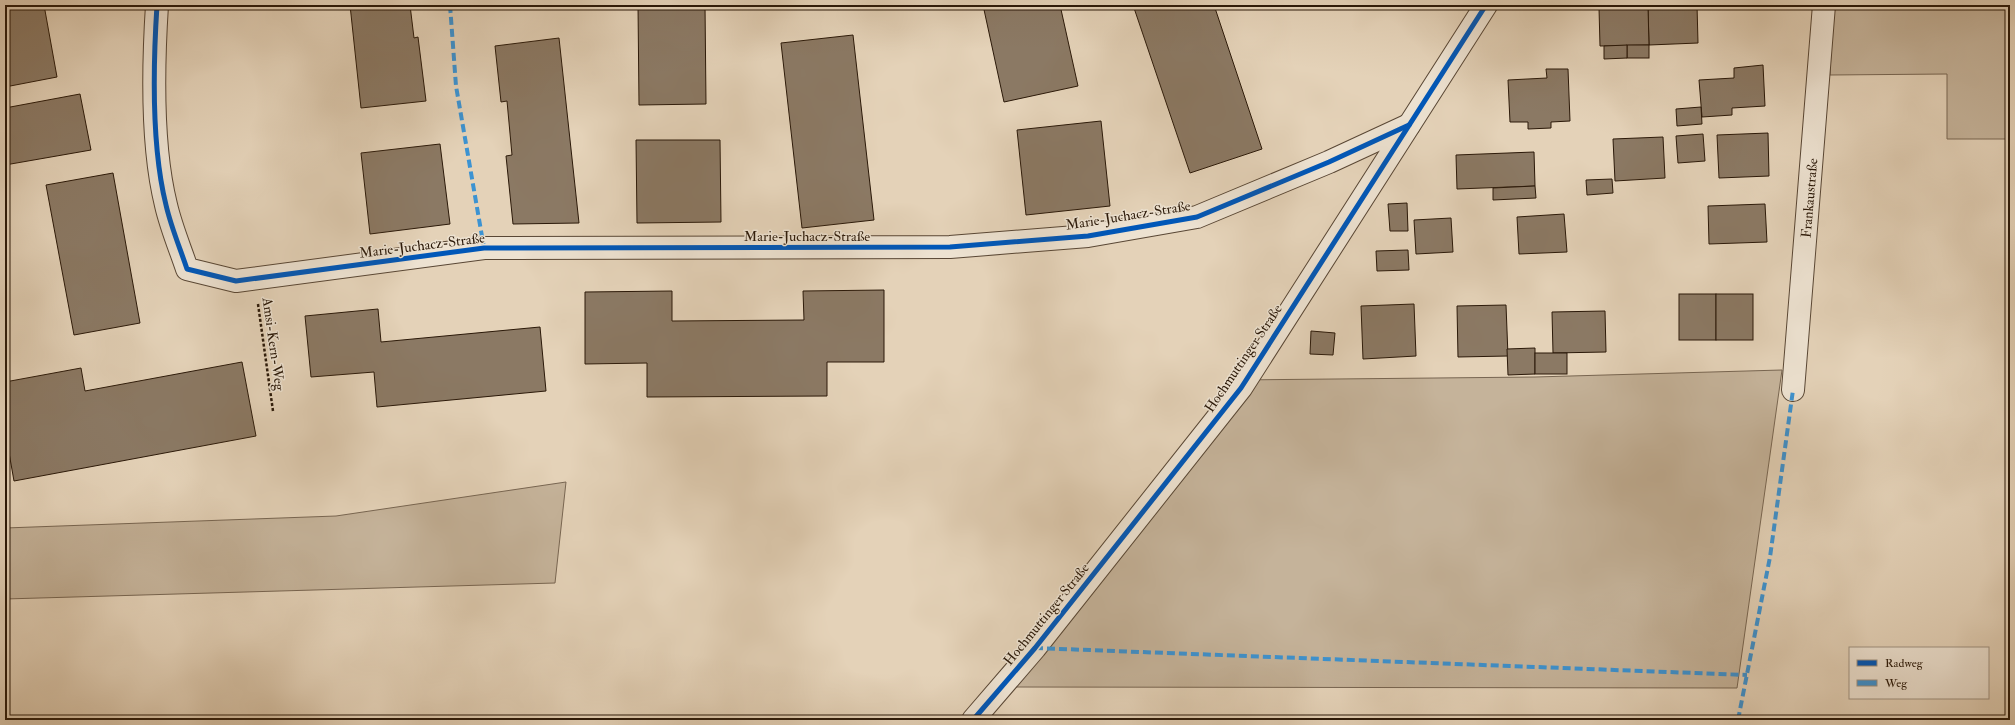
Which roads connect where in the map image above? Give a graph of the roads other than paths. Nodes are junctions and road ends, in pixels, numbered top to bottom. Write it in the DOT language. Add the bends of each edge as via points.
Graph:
graph roads {
  1 [pos="157,5"];
  2 [pos="1486,5"];
  3 [pos="1824,5"];
  4 [pos="1409,125"];
  5 [pos="1793,390"];
  6 [pos="973,720"];
  1 -- 4 [label="street, Marie-Juchacz-Straße" via="153,63 157,150 166,205 187,269 236,281 484,248 950,247 1088,236 1197,217 1329,162"];
  2 -- 4 [label="street, Hochmuttinger Straße"];
  3 -- 5 [label="street, Frankaustraße"];
  4 -- 6 [label="street, Hochmuttinger Straße" via="1241,388 1035,648"];
}
